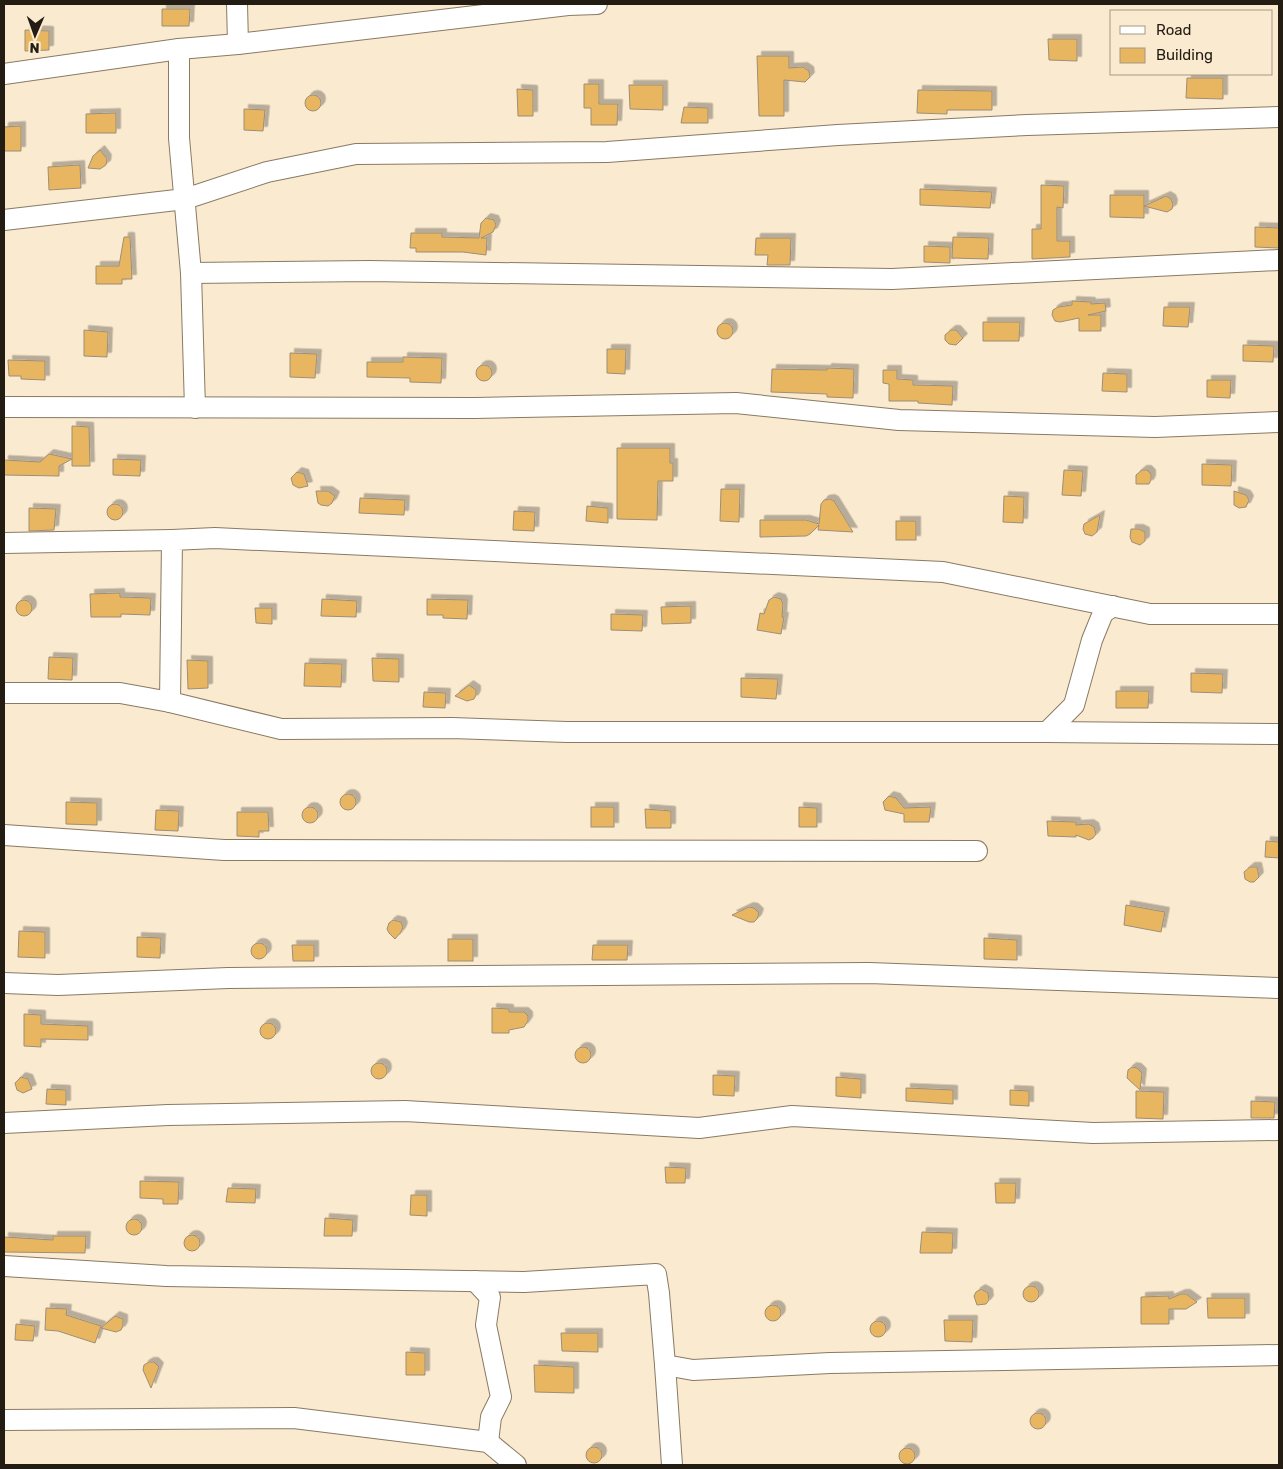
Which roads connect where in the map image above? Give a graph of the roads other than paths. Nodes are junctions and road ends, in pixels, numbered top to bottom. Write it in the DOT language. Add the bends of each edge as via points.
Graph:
graph roads {
  1 [pos="236,4"];
  2 [pos="597,4"];
  3 [pos="238,44"];
  4 [pos="179,49"];
  5 [pos="4,74"];
  6 [pos="1279,117"];
  7 [pos="185,199"];
  8 [pos="4,220"];
  9 [pos="1279,260"];
  10 [pos="191,273"];
  11 [pos="4,407"];
  12 [pos="195,408"];
  13 [pos="1279,422"];
  14 [pos="172,540"];
  15 [pos="4,543"];
  16 [pos="1113,606"];
  17 [pos="1279,614"];
  18 [pos="4,693"];
  19 [pos="170,702"];
  20 [pos="1047,732"];
  21 [pos="1279,734"];
  22 [pos="4,834"];
  23 [pos="977,851"];
  24 [pos="4,983"];
  25 [pos="1279,988"];
  26 [pos="4,1123"];
  27 [pos="1279,1130"];
  28 [pos="4,1266"];
  29 [pos="475,1281"];
  30 [pos="1279,1355"];
  31 [pos="665,1365"];
  32 [pos="4,1420"];
  33 [pos="488,1442"];
  34 [pos="516,1465"];
  35 [pos="672,1465"];
  1 -- 3 [label="street"];
  2 -- 3 [label="street"];
  3 -- 4 [label="street"];
  4 -- 5 [label="street"];
  4 -- 7 [label="street" via="179,138"];
  6 -- 7 [label="street" via="838,135 607,152 356,154 267,172"];
  7 -- 8 [label="street"];
  7 -- 10 [label="street"];
  9 -- 10 [label="street" via="892,279 370,271"];
  10 -- 12 [label="street"];
  11 -- 12 [label="street"];
  12 -- 13 [label="street" via="736,404 899,420 1155,427"];
  14 -- 15 [label="street"];
  14 -- 16 [label="street" via="224,538 943,572"];
  14 -- 19 [label="street"];
  16 -- 17 [label="street" via="1150,614"];
  16 -- 20 [label="street" via="1102,613 1074,705"];
  18 -- 19 [label="street" via="120,693"];
  19 -- 20 [label="street" via="281,729"];
  20 -- 21 [label="street"];
  22 -- 23 [label="street" via="224,850"];
  24 -- 25 [label="street" via="58,985 228,978 870,973"];
  26 -- 27 [label="street" via="405,1111 699,1128 792,1116 1093,1133"];
  28 -- 29 [label="street" via="166,1276"];
  29 -- 31 [label="street" via="524,1282 656,1274"];
  29 -- 33 [label="street" via="490,1297 486,1325 502,1397 491,1417"];
  30 -- 31 [label="street" via="830,1362 692,1370"];
  31 -- 35 [label="street"];
  32 -- 33 [label="street" via="294,1418"];
  33 -- 34 [label="street"];
}
